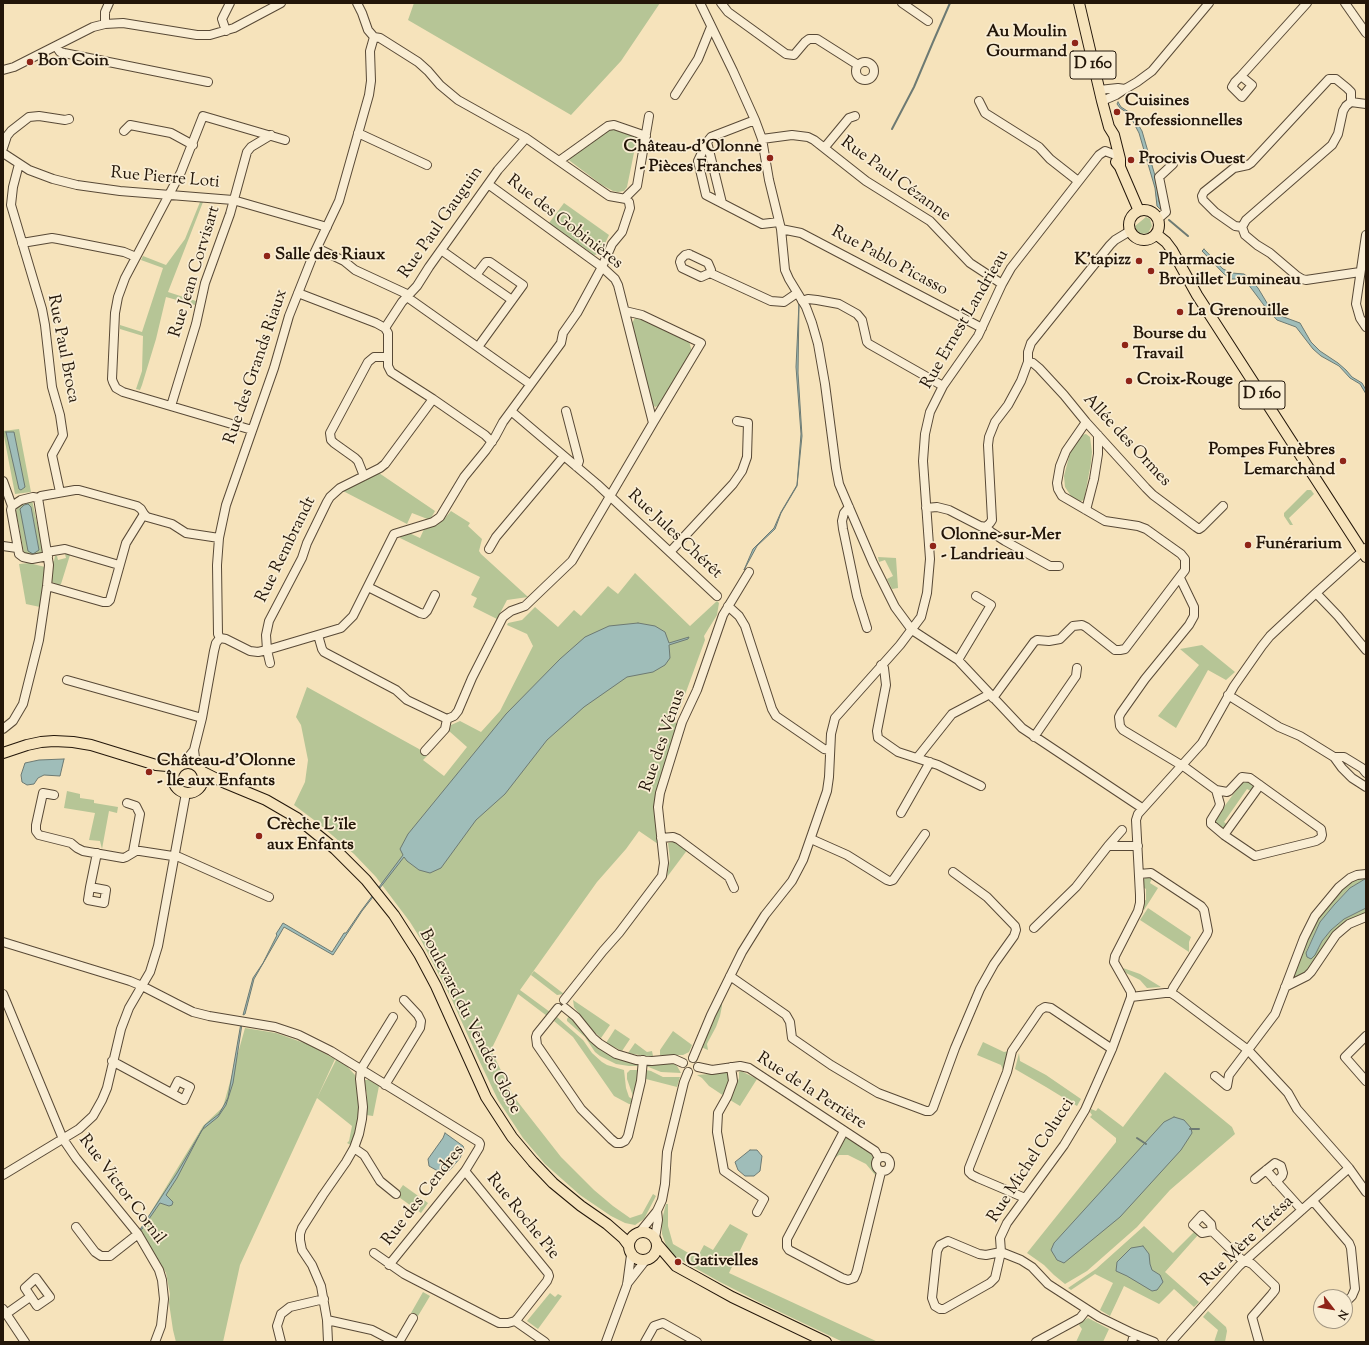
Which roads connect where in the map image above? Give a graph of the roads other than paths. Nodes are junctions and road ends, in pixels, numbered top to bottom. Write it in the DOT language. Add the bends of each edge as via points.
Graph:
graph roads {
  1 [pos="109,3"];
  2 [pos="230,3"];
  3 [pos="281,3"];
  4 [pos="357,3"];
  5 [pos="700,3"];
  6 [pos="721,3"];
  7 [pos="902,3"];
  8 [pos="1079,3"];
  9 [pos="1209,3"];
  10 [pos="1307,3"];
  11 [pos="1345,3"];
  12 [pos="928,21"];
  13 [pos="105,24"];
  14 [pos="711,27"];
  15 [pos="226,31"];
  16 [pos="1366,33"];
  17 [pos="374,37"];
  18 [pos="56,46"];
  19 [pos="858,65"];
  20 [pos="3,70"];
  21 [pos="1240,76"];
  22 [pos="208,82"];
  23 [pos="1125,88"];
  24 [pos="1099,90"];
  25 [pos="674,95"];
  26 [pos="979,101"];
  27 [pos="1102,101"];
  28 [pos="1351,102"];
  29 [pos="1366,104"];
  30 [pos="649,116"];
  31 [pos="855,116"];
  32 [pos="69,119"];
  33 [pos="755,120"];
  34 [pos="1109,127"];
  35 [pos="124,131"];
  36 [pos="358,133"];
  37 [pos="271,135"];
  38 [pos="646,136"];
  39 [pos="526,138"];
  40 [pos="762,139"];
  41 [pos="285,140"];
  42 [pos="707,142"];
  43 [pos="193,145"];
  44 [pos="825,147"];
  45 [pos="3,148"];
  46 [pos="3,153"];
  47 [pos="1113,154"];
  48 [pos="559,161"];
  49 [pos="20,164"];
  50 [pos="1173,164"];
  51 [pos="427,165"];
  52 [pos="1120,167"];
  53 [pos="1078,181"];
  54 [pos="488,184"];
  55 [pos="169,196"];
  56 [pos="626,199"];
  57 [pos="234,200"];
  58 [pos="722,203"];
  59 [pos="1139,211"];
  60 [pos="1158,219"];
  61 [pos="780,225"];
  62 [pos="327,227"];
  63 [pos="1242,227"];
  64 [pos="1130,231"];
  65 [pos="1156,234"];
  66 [pos="1366,236"];
  67 [pos="22,243"];
  68 [pos="317,248"];
  69 [pos="441,250"];
  70 [pos="136,256"];
  71 [pos="602,267"];
  72 [pos="1360,272"];
  73 [pos="710,273"];
  74 [pos="476,275"];
  75 [pos="1002,284"];
  76 [pos="298,293"];
  77 [pos="797,293"];
  78 [pos="408,296"];
  79 [pos="512,300"];
  80 [pos="802,301"];
  81 [pos="625,311"];
  82 [pos="1366,327"];
  83 [pos="385,328"];
  84 [pos="982,328"];
  85 [pos="478,347"];
  86 [pos="388,357"];
  87 [pos="1028,362"];
  88 [pos="530,384"];
  89 [pos="943,386"];
  90 [pos="433,399"];
  91 [pos="171,406"];
  92 [pos="511,411"];
  93 [pos="566,411"];
  94 [pos="737,421"];
  95 [pos="1086,422"];
  96 [pos="653,423"];
  97 [pos="252,430"];
  98 [pos="1098,435"];
  99 [pos="492,442"];
  100 [pos="564,456"];
  101 [pos="577,467"];
  102 [pos="364,476"];
  103 [pos="3,481"];
  104 [pos="60,492"];
  105 [pos="610,496"];
  106 [pos="38,498"];
  107 [pos="12,506"];
  108 [pos="1223,506"];
  109 [pos="849,507"];
  110 [pos="926,508"];
  111 [pos="1086,510"];
  112 [pos="144,514"];
  113 [pos="986,527"];
  114 [pos="219,538"];
  115 [pos="3,546"];
  116 [pos="17,548"];
  117 [pos="489,549"];
  118 [pos="670,552"];
  119 [pos="1365,552"];
  120 [pos="47,554"];
  121 [pos="119,564"];
  122 [pos="1059,566"];
  123 [pos="750,572"];
  124 [pos="1180,578"];
  125 [pos="47,586"];
  126 [pos="368,587"];
  127 [pos="1316,593"];
  128 [pos="435,595"];
  129 [pos="717,596"];
  130 [pos="976,596"];
  131 [pos="728,606"];
  132 [pos="867,628"];
  133 [pos="912,630"];
  134 [pos="318,635"];
  135 [pos="220,638"];
  136 [pos="267,650"];
  137 [pos="1366,650"];
  138 [pos="958,660"];
  139 [pos="270,663"];
  140 [pos="881,666"];
  141 [pos="1078,668"];
  142 [pos="67,680"];
  143 [pos="1228,695"];
  144 [pos="991,696"];
  145 [pos="202,718"];
  146 [pos="447,719"];
  147 [pos="3,729"];
  148 [pos="1034,736"];
  149 [pos="194,750"];
  150 [pos="830,750"];
  151 [pos="425,751"];
  152 [pos="3,753"];
  153 [pos="1334,757"];
  154 [pos="917,758"];
  155 [pos="930,762"];
  156 [pos="156,765"];
  157 [pos="181,766"];
  158 [pos="1182,766"];
  159 [pos="198,768"];
  160 [pos="1366,773"];
  161 [pos="174,779"];
  162 [pos="225,783"];
  163 [pos="202,784"];
  164 [pos="1260,785"];
  165 [pos="981,786"];
  166 [pos="1366,787"];
  167 [pos="1216,790"];
  168 [pos="186,793"];
  169 [pos="54,795"];
  170 [pos="127,803"];
  171 [pos="1142,808"];
  172 [pos="901,813"];
  173 [pos="1122,830"];
  174 [pos="925,834"];
  175 [pos="1224,835"];
  176 [pos="661,838"];
  177 [pos="811,839"];
  178 [pos="1108,846"];
  179 [pos="1138,846"];
  180 [pos="133,852"];
  181 [pos="97,853"];
  182 [pos="175,856"];
  183 [pos="953,872"];
  184 [pos="1139,874"];
  185 [pos="1366,874"];
  186 [pos="90,887"];
  187 [pos="734,888"];
  188 [pos="269,897"];
  189 [pos="1366,917"];
  190 [pos="1034,928"];
  191 [pos="3,942"];
  192 [pos="730,976"];
  193 [pos="142,986"];
  194 [pos="1286,987"];
  195 [pos="1171,993"];
  196 [pos="3,994"];
  197 [pos="1131,997"];
  198 [pos="404,1000"];
  199 [pos="564,1007"];
  200 [pos="393,1017"];
  201 [pos="1366,1036"];
  202 [pos="1112,1049"];
  203 [pos="1248,1050"];
  204 [pos="693,1058"];
  205 [pos="643,1060"];
  206 [pos="112,1061"];
  207 [pos="683,1062"];
  208 [pos="698,1066"];
  209 [pos="731,1067"];
  210 [pos="361,1069"];
  211 [pos="688,1072"];
  212 [pos="1215,1076"];
  213 [pos="1366,1081"];
  214 [pos="385,1085"];
  215 [pos="172,1093"];
  216 [pos="844,1131"];
  217 [pos="63,1139"];
  218 [pos="354,1148"];
  219 [pos="1349,1168"];
  220 [pos="1266,1170"];
  221 [pos="465,1171"];
  222 [pos="3,1175"];
  223 [pos="1254,1179"];
  224 [pos="1276,1182"];
  225 [pos="1366,1192"];
  226 [pos="396,1194"];
  227 [pos="1025,1198"];
  228 [pos="1313,1201"];
  229 [pos="1302,1210"];
  230 [pos="658,1211"];
  231 [pos="756,1212"];
  232 [pos="607,1224"];
  233 [pos="76,1226"];
  234 [pos="1212,1231"];
  235 [pos="639,1233"];
  236 [pos="138,1234"];
  237 [pos="656,1241"];
  238 [pos="630,1250"];
  239 [pos="1001,1252"];
  240 [pos="374,1253"];
  241 [pos="647,1260"];
  242 [pos="1246,1260"];
  243 [pos="389,1265"];
  244 [pos="676,1266"];
  245 [pos="627,1285"];
  246 [pos="1353,1294"];
  247 [pos="30,1297"];
  248 [pos="324,1299"];
  249 [pos="1086,1309"];
  250 [pos="5,1311"];
  251 [pos="413,1318"];
  252 [pos="327,1320"];
  253 [pos="515,1321"];
  254 [pos="1133,1338"];
  255 [pos="541,1340"];
  256 [pos="25,1342"];
  257 [pos="155,1342"];
  258 [pos="281,1342"];
  259 [pos="328,1342"];
  260 [pos="395,1342"];
  261 [pos="399,1342"];
  262 [pos="606,1342"];
  263 [pos="645,1342"];
  264 [pos="697,1342"];
  265 [pos="826,1342"];
  266 [pos="1036,1342"];
  267 [pos="1154,1342"];
  268 [pos="1171,1342"];
  269 [pos="1259,1342"];
  1 -- 13 [label="street" via="105,12"];
  2 -- 15 [label="street" via="222,19"];
  3 -- 15 [label="street"];
  4 -- 17 [label="street" via="368,30"];
  5 -- 14 [label="street"];
  6 -- 19 [label="street" via="728,12 786,54 794,55 809,39 817,39"];
  7 -- 12 [label="street"];
  8 -- 24 [label="main road, D 160"];
  9 -- 23 [label="street" via="1152,71"];
  10 -- 21 [label="street"];
  11 -- 16 [label="street"];
  13 -- 15 [label="street" via="123,23 197,35"];
  13 -- 18 [label="street" via="93,27"];
  14 -- 25 [label="street" via="698,59"];
  14 -- 33 [label="street"];
  17 -- 36 [label="street, Rue des Grands Riaux" via="370,51 369,95"];
  17 -- 39 [label="street" via="380,38 418,62 458,100"];
  18 -- 20 [label="street"];
  18 -- 22 [label="street" via="64,53"];
  23 -- 24 [label="street"];
  23 -- 27 [label="street"];
  24 -- 27 [label="main road, D 160"];
  26 -- 53 [label="street" via="986,112 1039,147"];
  27 -- 34 [label="main road, D 160"];
  28 -- 29 [label="street"];
  28 -- 63 [label="street" via="1343,111 1338,134 1332,145 1246,220"];
  28 -- 63 [label="street" via="1351,92 1336,79 1329,80 1248,165 1234,168 1204,192 1203,200 1215,212 1235,226"];
  30 -- 38 [label="street"];
  31 -- 44 [label="street, Rue Paul Cézanne" via="850,118"];
  32 -- 45 [label="street" via="29,117 11,131"];
  33 -- 40 [label="street"];
  33 -- 42 [label="street" via="711,137"];
  34 -- 47 [label="main road, D 160" via="1108,136"];
  34 -- 52 [label="main road" via="1114,135"];
  35 -- 43 [label="street" via="130,125 171,133"];
  36 -- 51 [label="street"];
  36 -- 62 [label="street, Rue des Grands Riaux" via="339,200"];
  37 -- 41 [label="street"];
  37 -- 43 [label="street" via="203,116"];
  37 -- 57 [label="street, Rue Jean Corvisart" via="249,150"];
  38 -- 48 [label="street" via="614,125 608,126"];
  38 -- 56 [label="street" via="637,186"];
  39 -- 48 [label="street"];
  39 -- 54 [label="street, Rue Paul Gauguin" via="501,165"];
  40 -- 44 [label="street, Rue Paul Cézanne" via="792,134 814,140"];
  40 -- 61 [label="street"];
  42 -- 58 [label="street"];
  42 -- 58 [label="street, Rue Pablo Picasso" via="698,161 706,195"];
  43 -- 55 [label="street"];
  44 -- 75 [label="street, Rue Paul Cézanne" via="866,181 930,221 970,263"];
  46 -- 49 [label="street, Rue Pierre Loti"];
  47 -- 52 [label="main road, D 160"];
  47 -- 53 [label="street, Rue Ernest Landrieau" via="1105,151 1099,155"];
  48 -- 56 [label="street" via="609,196"];
  49 -- 55 [label="street, Rue Pierre Loti" via="40,174 77,185"];
  49 -- 67 [label="street, Rue Paul Broca" via="11,205"];
  50 -- 60 [label="street" via="1159,177 1166,212"];
  52 -- 59 [label="main road, D 160"];
  53 -- 75 [label="street, Rue Ernest Landrieau" via="1011,268"];
  54 -- 69 [label="street, Rue Paul Gauguin"];
  54 -- 71 [label="street, Rue des Gobinières"];
  55 -- 57 [label="street, Rue Pierre Loti"];
  55 -- 70 [label="street"];
  56 -- 71 [label="street" via="630,208 625,226 612,244"];
  57 -- 62 [label="street, Rue Pierre Loti"];
  57 -- 91 [label="street, Rue Jean Corvisart" via="205,282 196,324"];
  58 -- 61 [label="street, Rue Pablo Picasso" via="762,224"];
  59 -- 60 [label="main road" via="1150,211"];
  59 -- 64 [label="main road" via="1130,219"];
  60 -- 65 [label="main road"];
  61 -- 77 [label="street" via="785,270"];
  61 -- 84 [label="street, Rue Pablo Picasso" via="801,233"];
  62 -- 68 [label="street, Rue des Grands Riaux"];
  63 -- 72 [label="street" via="1245,235 1302,279"];
  64 -- 65 [label="main road" via="1135,238 1142,240 1150,239"];
  64 -- 87 [label="street" via="1110,245 1034,338 1028,352"];
  65 -- 119 [label="main road, D 160" via="1172,250 1197,295"];
  66 -- 72 [label="street"];
  67 -- 70 [label="street" via="52,238"];
  67 -- 104 [label="street, Rue Paul Broca" via="42,309 52,387 60,415 63,435 52,455"];
  68 -- 76 [label="street, Rue des Grands Riaux"];
  68 -- 78 [label="street"];
  69 -- 74 [label="street"];
  69 -- 78 [label="street, Rue Paul Gauguin"];
  70 -- 91 [label="street" via="121,287 116,305 112,379 116,388 123,392"];
  71 -- 81 [label="street, Rue des Gobinières" via="615,279"];
  71 -- 88 [label="street" via="578,313 563,333 561,343"];
  72 -- 82 [label="street" via="1356,304"];
  73 -- 77 [label="street" via="771,301 784,302"];
  74 -- 79 [label="street"];
  74 -- 79 [label="street" via="486,262 490,262 523,285"];
  75 -- 84 [label="street, Rue Ernest Landrieau"];
  76 -- 83 [label="street" via="376,322"];
  76 -- 97 [label="street, Rue des Grands Riaux"];
  77 -- 80 [label="street"];
  78 -- 83 [label="street, Rue Paul Gauguin"];
  78 -- 85 [label="street"];
  79 -- 85 [label="street"];
  80 -- 89 [label="street" via="808,299 839,304 857,314 862,320 867,342"];
  80 -- 109 [label="street" via="818,344 839,484"];
  81 -- 96 [label="street, Rue des Gobinières"];
  81 -- 96 [label="street" via="642,315 700,343"];
  83 -- 86 [label="street" via="388,333"];
  84 -- 89 [label="street, Rue Ernest Landrieau" via="975,342"];
  85 -- 88 [label="street"];
  86 -- 90 [label="street" via="391,372"];
  86 -- 102 [label="street" via="374,357 368,362 330,433 331,440 358,462"];
  87 -- 95 [label="street, Allée des Ormes" via="1039,368"];
  87 -- 113 [label="street" via="1021,382 995,422 989,437 992,520"];
  88 -- 92 [label="street"];
  89 -- 110 [label="street, Rue Ernest Landrieau" via="930,412 925,434 923,461"];
  90 -- 99 [label="street"];
  90 -- 102 [label="street, Rue Rembrandt" via="385,464"];
  91 -- 97 [label="street"];
  92 -- 99 [label="street"];
  92 -- 100 [label="street, Rue Jules Chérêt"];
  93 -- 101 [label="street" via="579,461"];
  94 -- 118 [label="street" via="748,423 748,452 742,471"];
  95 -- 98 [label="street, Allée des Ormes"];
  95 -- 111 [label="street" via="1066,451 1057,483 1062,496"];
  96 -- 105 [label="street"];
  97 -- 114 [label="street, Rue des Grands Riaux" via="227,502"];
  98 -- 108 [label="street, Allée des Ormes" via="1153,495 1196,527 1202,527"];
  98 -- 111 [label="street" via="1094,479"];
  99 -- 126 [label="street" via="464,477 436,520 394,534"];
  100 -- 101 [label="street, Rue Jules Chérêt"];
  100 -- 117 [label="street" via="496,537"];
  101 -- 105 [label="street, Rue Jules Chérêt"];
  102 -- 136 [label="street, Rue Rembrandt" via="340,488 326,502 300,562 272,615 266,635"];
  103 -- 107 [label="street"];
  104 -- 106 [label="street"];
  104 -- 112 [label="street" via="79,490 137,506"];
  105 -- 118 [label="street, Rue Jules Chérêt"];
  105 -- 146 [label="street" via="570,564 526,606 502,617 458,711"];
  106 -- 107 [label="street" via="21,500"];
  106 -- 120 [label="street"];
  107 -- 116 [label="street"];
  109 -- 132 [label="street" via="844,513 843,529 857,596"];
  109 -- 133 [label="street" via="889,597"];
  110 -- 113 [label="street" via="942,508"];
  110 -- 133 [label="street, Rue Ernest Landrieau" via="930,553 927,593 921,617"];
  111 -- 124 [label="street" via="1105,521 1146,529 1181,554 1185,559 1186,568"];
  112 -- 114 [label="street" via="188,533"];
  112 -- 121 [label="street" via="128,538"];
  113 -- 122 [label="street" via="1005,541 1050,566"];
  114 -- 135 [label="street, Rue des Grands Riaux" via="217,607"];
  115 -- 116 [label="street"];
  116 -- 120 [label="street" via="19,554 35,560"];
  118 -- 129 [label="street, Rue Jules Chérêt"];
  119 -- 127 [label="street"];
  120 -- 121 [label="street" via="65,549"];
  120 -- 125 [label="street" via="50,569"];
  121 -- 125 [label="street" via="110,600 106,603"];
  123 -- 131 [label="street, Rue des Vénus"];
  124 -- 144 [label="street" via="1124,649 1115,650 1082,625 1073,626 1060,639 1034,642"];
  124 -- 158 [label="street" via="1194,607 1194,616 1145,679 1121,713 1119,722 1123,730"];
  125 -- 147 [label="street" via="39,640 23,704 13,721"];
  126 -- 128 [label="street" via="424,614"];
  126 -- 134 [label="street" via="353,616 344,626"];
  127 -- 137 [label="street"];
  127 -- 143 [label="street" via="1270,636 1254,655"];
  130 -- 138 [label="street" via="992,606"];
  131 -- 150 [label="street" via="745,626 776,716 824,749"];
  131 -- 176 [label="street, Rue des Vénus" via="697,690 682,722 660,793 658,807"];
  133 -- 138 [label="street"];
  133 -- 140 [label="street, Rue Ernest Landrieau"];
  134 -- 136 [label="street"];
  134 -- 146 [label="street" via="324,652 396,690 407,700"];
  135 -- 136 [label="street" via="250,651"];
  135 -- 145 [label="street, Rue des Grands Riaux" via="216,643"];
  136 -- 139 [label="street, Rue Rembrandt"];
  138 -- 144 [label="street"];
  140 -- 150 [label="street, Rue Ernest Landrieau" via="835,718 831,727"];
  140 -- 154 [label="street" via="884,668 886,685 877,735 898,752"];
  141 -- 148 [label="street" via="1076,676"];
  142 -- 145 [label="street"];
  143 -- 153 [label="street"];
  143 -- 158 [label="street" via="1202,743"];
  144 -- 148 [label="street" via="1015,722"];
  144 -- 154 [label="street" via="952,714"];
  145 -- 149 [label="street, Rue des Grands Riaux"];
  146 -- 151 [label="street" via="445,729"];
  148 -- 171 [label="street"];
  149 -- 157 [label="street, Rue des Grands Riaux"];
  149 -- 159 [label="street, Rue des Grands Riaux"];
  150 -- 177 [label="street, Rue Ernest Landrieau" via="827,791"];
  152 -- 156 [label="main road" via="41,742 73,742"];
  153 -- 160 [label="street" via="1344,757"];
  153 -- 166 [label="street" via="1352,778"];
  154 -- 155 [label="street"];
  155 -- 165 [label="street"];
  155 -- 172 [label="street"];
  156 -- 157 [label="main road"];
  156 -- 161 [label="main road"];
  157 -- 159 [label="main road" via="192,764"];
  157 -- 161 [label="main road" via="174,774"];
  158 -- 167 [label="street"];
  158 -- 171 [label="street"];
  159 -- 162 [label="main road, Boulevard du Vendée Globe"];
  159 -- 163 [label="main road"];
  161 -- 168 [label="main road" via="176,786"];
  162 -- 163 [label="main road, Boulevard du Vendée Globe"];
  162 -- 232 [label="main road, Boulevard du Vendée Globe" via="266,800 304,822 336,849 370,884 400,923 424,964 482,1089 506,1128 526,1155 553,1183"];
  163 -- 168 [label="main road" via="198,790"];
  164 -- 167 [label="street" via="1250,778 1242,777 1229,791"];
  164 -- 175 [label="street"];
  164 -- 175 [label="street" via="1321,829 1321,838 1255,856"];
  167 -- 175 [label="street" via="1219,806 1210,822"];
  168 -- 182 [label="street"];
  169 -- 181 [label="street" via="43,793 36,831 39,835"];
  170 -- 180 [label="street" via="136,806 140,814"];
  171 -- 179 [label="street" via="1137,816"];
  173 -- 178 [label="street"];
  174 -- 177 [label="street" via="890,881 847,855"];
  176 -- 187 [label="street" via="678,839 729,877"];
  176 -- 199 [label="street, Rue des Vénus" via="664,863 662,876 619,934 603,951"];
  177 -- 192 [label="street, Rue Ernest Landrieau" via="792,881 758,925"];
  178 -- 179 [label="street"];
  178 -- 190 [label="street" via="1076,886"];
  179 -- 184 [label="street"];
  180 -- 181 [label="street" via="123,858"];
  180 -- 182 [label="street"];
  181 -- 186 [label="street"];
  182 -- 188 [label="street"];
  182 -- 193 [label="street" via="158,946 150,972"];
  183 -- 192 [label="street" via="987,897 1016,930 980,989 930,1111 878,1093 831,1065 792,1038 786,1014"];
  184 -- 195 [label="street" via="1151,873 1204,910 1207,934"];
  184 -- 197 [label="street" via="1138,911 1114,959 1131,992"];
  185 -- 194 [label="street" via="1350,878 1339,887 1315,916"];
  189 -- 194 [label="street" via="1349,924 1336,935 1311,972"];
  191 -- 193 [label="street"];
  192 -- 204 [label="street, Rue Ernest Landrieau" via="710,1015"];
  193 -- 206 [label="street" via="125,1017"];
  193 -- 210 [label="street" via="193,1012 275,1027 299,1035"];
  194 -- 203 [label="street" via="1275,1014"];
  195 -- 197 [label="street"];
  195 -- 203 [label="street"];
  196 -- 217 [label="street, Rue Victor Cornil"];
  197 -- 202 [label="street, Rue Michel Colucci"];
  198 -- 214 [label="street" via="418,1015 421,1021 420,1028"];
  199 -- 205 [label="street" via="607,1049 627,1058"];
  199 -- 205 [label="street, Rue des Vénus" via="537,1034 536,1044 581,1109 616,1143 625,1141 628,1136 642,1081"];
  200 -- 210 [label="street"];
  201 -- 213 [label="street" via="1345,1057"];
  202 -- 227 [label="street, Rue Michel Colucci" via="1085,1110 1064,1145"];
  202 -- 227 [label="street" via="1046,1007 1040,1010 1012,1051 1007,1072 969,1172"];
  203 -- 212 [label="street" via="1229,1075 1228,1086"];
  203 -- 219 [label="street" via="1288,1093 1297,1109"];
  204 -- 207 [label="street" via="687,1058"];
  204 -- 208 [label="street"];
  205 -- 207 [label="street" via="674,1059"];
  206 -- 215 [label="street"];
  206 -- 217 [label="street" via="107,1088 93,1116"];
  207 -- 211 [label="street"];
  208 -- 209 [label="street, Rue de la Perrière" via="712,1070"];
  208 -- 211 [label="street" via="694,1071"];
  209 -- 216 [label="street, Rue de la Perrière" via="749,1068"];
  209 -- 231 [label="street" via="733,1081 718,1113 717,1132 724,1170 764,1199"];
  210 -- 214 [label="street"];
  210 -- 218 [label="street" via="362,1118"];
  211 -- 230 [label="street" via="674,1120"];
  214 -- 221 [label="street, Rue des Cendres" via="476,1139 480,1144 479,1148"];
  216 -- 216 [label="street, Rue de la Perrière" via="786,1247 848,1280 854,1278 857,1271 881,1172 888,1169 890,1162 887,1158 879,1158 875,1150"];
  217 -- 222 [label="street"];
  217 -- 236 [label="street, Rue Victor Cornil"];
  218 -- 226 [label="street" via="364,1155 380,1181"];
  218 -- 248 [label="street" via="300,1234 302,1250 314,1269"];
  219 -- 225 [label="street"];
  219 -- 228 [label="street, Rue Mère Térésa"];
  220 -- 223 [label="street"];
  220 -- 224 [label="street"];
  220 -- 224 [label="street" via="1275,1163 1281,1166 1283,1173"];
  221 -- 243 [label="street, Rue des Cendres"];
  221 -- 253 [label="street, Rue Roche Pie" via="548,1273 546,1284"];
  224 -- 229 [label="street"];
  227 -- 239 [label="street, Rue Michel Colucci" via="1001,1236"];
  228 -- 229 [label="street, Rue Mère Térésa"];
  228 -- 246 [label="street" via="1349,1242 1355,1289"];
  229 -- 242 [label="street, Rue Mère Térésa"];
  230 -- 235 [label="street"];
  230 -- 237 [label="street"];
  232 -- 235 [label="main road, Boulevard du Vendée Globe"];
  232 -- 238 [label="main road, Boulevard du Vendée Globe" via="623,1238"];
  233 -- 236 [label="street" via="95,1252 102,1256 110,1256"];
  234 -- 242 [label="street" via="1241,1259"];
  235 -- 237 [label="main road" via="651,1234"];
  235 -- 238 [label="main road" via="633,1236"];
  236 -- 257 [label="street, Rue Victor Cornil" via="155,1261 162,1280 163,1313"];
  237 -- 241 [label="main road" via="656,1254"];
  237 -- 244 [label="main road"];
  238 -- 241 [label="main road" via="635,1259"];
  238 -- 245 [label="street"];
  239 -- 239 [label="street, Rue Michel Colucci" via="979,1254 948,1241 940,1245 937,1251 932,1298 935,1306 944,1309 990,1284 995,1278"];
  239 -- 249 [label="street" via="1021,1260 1048,1284"];
  240 -- 243 [label="street, Rue des Cendres"];
  241 -- 244 [label="main road"];
  241 -- 245 [label="street"];
  242 -- 268 [label="street, Rue Mère Térésa"];
  242 -- 269 [label="street" via="1275,1286 1275,1290 1252,1317"];
  243 -- 253 [label="street, Rue des Cendres" via="499,1323 508,1324"];
  244 -- 265 [label="main road" via="732,1297"];
  245 -- 262 [label="street"];
  247 -- 250 [label="street"];
  248 -- 252 [label="street"];
  248 -- 258 [label="street" via="290,1307 281,1314 276,1326"];
  249 -- 254 [label="street"];
  249 -- 266 [label="street" via="1080,1318"];
  250 -- 256 [label="street"];
  251 -- 261 [label="street"];
  252 -- 259 [label="street"];
  252 -- 260 [label="street" via="372,1330"];
  253 -- 255 [label="street"];
  254 -- 267 [label="street"];
  263 -- 264 [label="street" via="654,1326 663,1323"];
}
